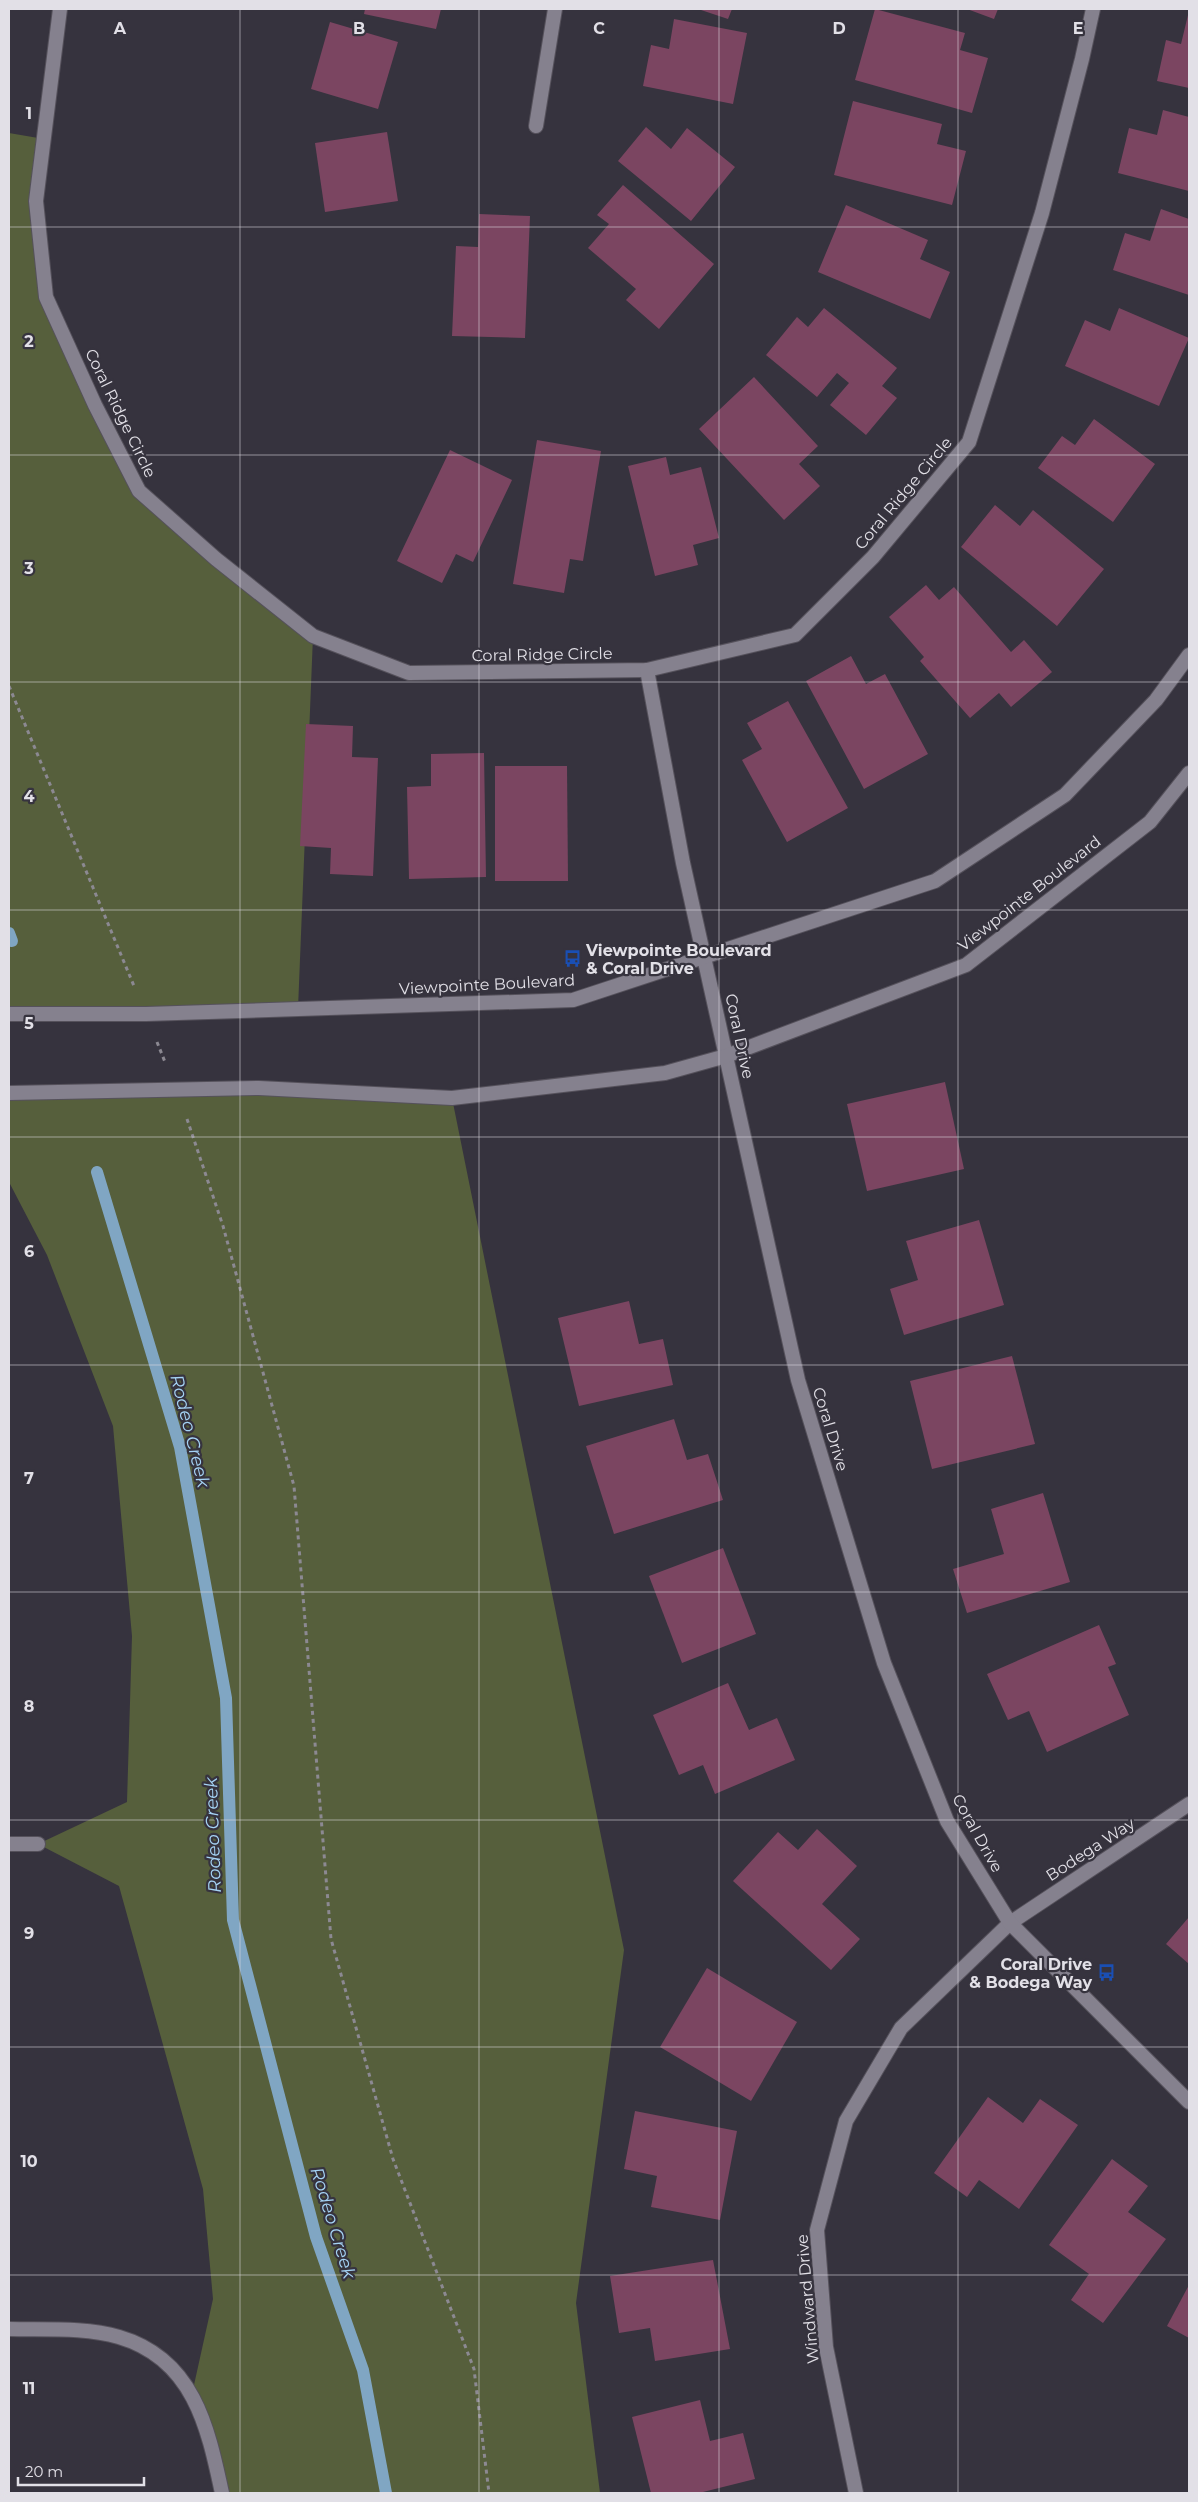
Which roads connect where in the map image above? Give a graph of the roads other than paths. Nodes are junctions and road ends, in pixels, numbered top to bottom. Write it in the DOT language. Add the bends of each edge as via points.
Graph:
graph roads {
  1 [pos="60,9"];
  2 [pos="556,9"];
  3 [pos="1093,9"];
  4 [pos="536,126"];
  5 [pos="1189,655"];
  6 [pos="647,670"];
  7 [pos="1189,774"];
  8 [pos="705,958"];
  9 [pos="9,1014"];
  10 [pos="726,1056"];
  11 [pos="9,1093"];
  12 [pos="1189,1804"];
  13 [pos="9,1844"];
  14 [pos="38,1844"];
  15 [pos="1010,1923"];
  16 [pos="1189,2102"];
  17 [pos="9,2329"];
  18 [pos="222,2493"];
  19 [pos="856,2493"];
  1 -- 6 [label="street, Coral Ridge Circle" via="36,201 46,297 95,405 139,491 216,559 313,636 409,673"];
  2 -- 4 [label="street"];
  3 -- 6 [label="street, Coral Ridge Circle" via="1042,213 970,442 873,556 795,635"];
  5 -- 8 [label="street, Viewpointe Boulevard" via="1156,700 1065,795 935,881"];
  6 -- 8 [label="street, Coral Drive" via="683,863"];
  7 -- 10 [label="street, Viewpointe Boulevard" via="1150,822 966,965"];
  8 -- 9 [label="street, Viewpointe Boulevard" via="574,1000 146,1014"];
  8 -- 10 [label="street, Coral Drive"];
  10 -- 11 [label="street, Viewpointe Boulevard" via="664,1073 452,1098 259,1088"];
  10 -- 15 [label="street, Coral Drive" via="798,1380 884,1664 948,1821"];
  12 -- 15 [label="street, Bodega Way"];
  13 -- 14 [label="street"];
  15 -- 16 [label="street, Coral Drive"];
  15 -- 19 [label="street, Windward Drive" via="901,2028 846,2121 817,2230 826,2347"];
  17 -- 18 [label="street" via="97,2333 119,2337 151,2351 173,2370 192,2394 209,2433"];
}
